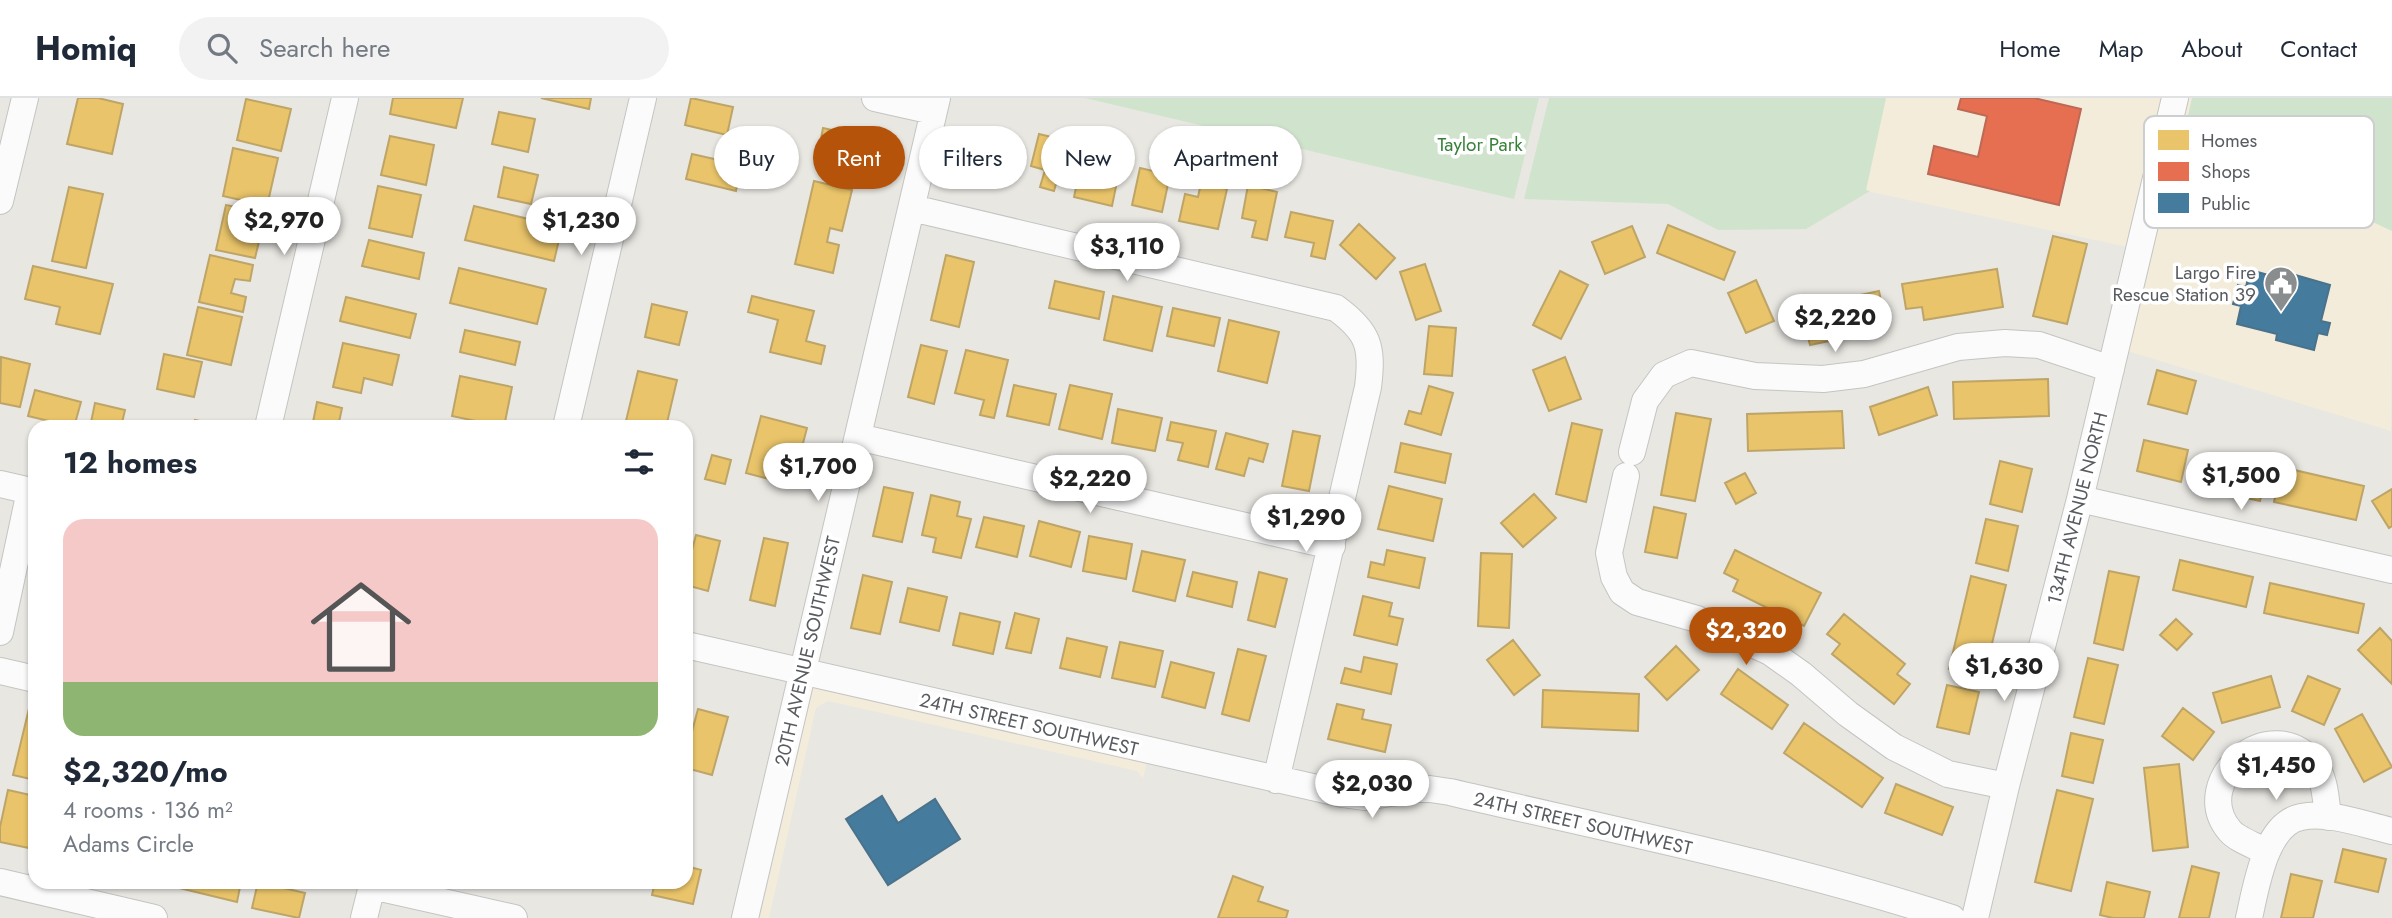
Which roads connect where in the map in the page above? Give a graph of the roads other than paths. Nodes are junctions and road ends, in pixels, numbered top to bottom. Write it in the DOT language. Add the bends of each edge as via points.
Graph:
graph roads {
  1 [pos="24,98"];
  2 [pos="345,98"];
  3 [pos="643,98"];
  4 [pos="875,98"];
  5 [pos="2175,98"];
  6 [pos="935,105"];
  7 [pos="2171,116"];
  8 [pos="0,201"];
  9 [pos="912,208"];
  10 [pos="2144,228"];
  11 [pos="2111,369"];
  12 [pos="270,420"];
  13 [pos="568,420"];
  14 [pos="858,437"];
  15 [pos="0,484"];
  16 [pos="28,491"];
  17 [pos="2080,499"];
  18 [pos="28,513"];
  19 [pos="1332,546"];
  20 [pos="2392,570"];
  21 [pos="0,632"];
  22 [pos="693,647"];
  23 [pos="0,671"];
  24 [pos="802,672"];
  25 [pos="28,677"];
  26 [pos="1276,780"];
  27 [pos="2006,786"];
  28 [pos="2328,817"];
  29 [pos="2392,831"];
  30 [pos="2267,852"];
  31 [pos="0,882"];
  32 [pos="28,889"];
  33 [pos="30,889"];
  34 [pos="372,889"];
  35 [pos="394,889"];
  36 [pos="154,918"];
  37 [pos="364,918"];
  38 [pos="514,918"];
  39 [pos="745,918"];
  40 [pos="1952,918"];
  41 [pos="1975,918"];
  42 [pos="2249,918"];
  1 -- 8 [label="street"];
  2 -- 12 [label="street"];
  3 -- 13 [label="street"];
  4 -- 6 [label="street"];
  5 -- 7 [label="street, 134TH AVENUE NORTH"];
  6 -- 9 [label="street, 20TH AVENUE SOUTHWEST"];
  9 -- 14 [label="street, 20TH AVENUE SOUTHWEST"];
  9 -- 19 [label="street" via="1336,308 1357,323 1368,344 1369,378"];
  10 -- 11 [label="street, 134TH AVENUE NORTH"];
  11 -- 17 [label="street, 134TH AVENUE NORTH"];
  11 -- 27 [label="street" via="2039,345 2005,343 1958,347 1864,374 1823,379 1755,376 1691,363 1664,375 1645,401 1629,464 1609,553 1622,592 1637,602 1697,619 1770,652 1848,714 1948,774"];
  14 -- 19 [label="street"];
  14 -- 24 [label="street, 20TH AVENUE SOUTHWEST"];
  15 -- 16 [label="street"];
  17 -- 20 [label="street"];
  17 -- 27 [label="street, 134TH AVENUE NORTH"];
  18 -- 21 [label="street"];
  19 -- 26 [label="street"];
  22 -- 24 [label="street, 24TH STREET SOUTHWEST"];
  23 -- 25 [label="street"];
  24 -- 26 [label="street, 24TH STREET SOUTHWEST"];
  24 -- 39 [label="street, 20TH AVENUE SOUTHWEST"];
  26 -- 40 [label="street, 24TH STREET SOUTHWEST" via="1365,797 1423,788 1450,792 1872,892"];
  27 -- 41 [label="street, 134TH AVENUE NORTH"];
  28 -- 29 [label="street"];
  28 -- 30 [label="street" via="2300,817 2282,826"];
  28 -- 30 [label="street" via="2323,780 2305,755 2277,745 2248,751 2232,762 2222,781 2222,817 2231,832"];
  30 -- 42 [label="street"];
  31 -- 32 [label="street"];
  33 -- 36 [label="street"];
  34 -- 37 [label="street"];
  35 -- 38 [label="street"];
}
